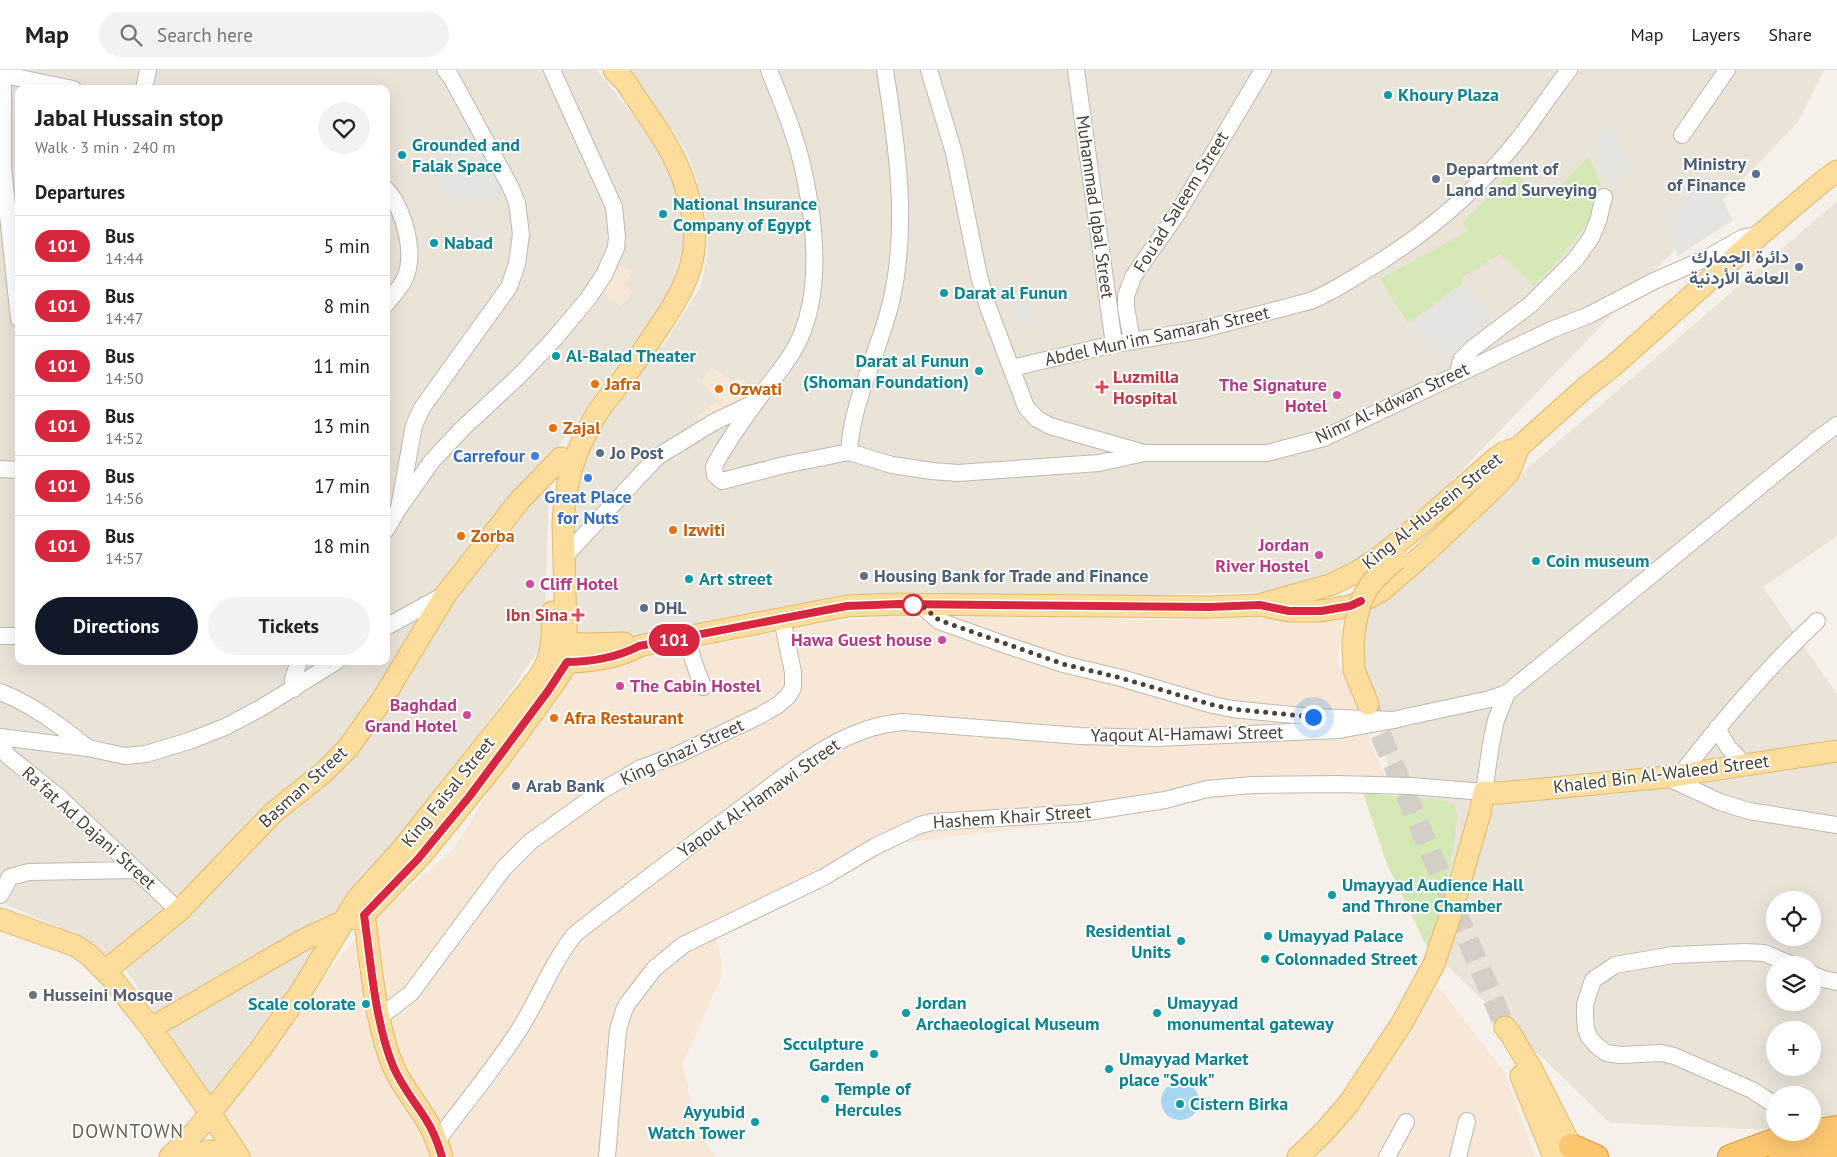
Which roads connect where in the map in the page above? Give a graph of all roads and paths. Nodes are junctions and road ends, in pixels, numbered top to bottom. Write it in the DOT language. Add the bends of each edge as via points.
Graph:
graph roads {
  1 [pos="148,70"];
  2 [pos="445,70"];
  3 [pos="552,70"];
  4 [pos="769,70"];
  5 [pos="885,70"];
  6 [pos="929,70"];
  7 [pos="1076,70"];
  8 [pos="1263,70"];
  9 [pos="1569,70"];
  10 [pos="1727,70"];
  11 [pos="2,73"];
  12 [pos="620,74"];
  13 [pos="55,85"];
  14 [pos="145,85"];
  15 [pos="1682,135"];
  16 [pos="7,168"];
  17 [pos="1837,171"];
  18 [pos="1837,181"];
  19 [pos="390,194"];
  20 [pos="1604,197"];
  21 [pos="10,259"];
  22 [pos="1720,269"];
  23 [pos="15,292"];
  24 [pos="390,299"];
  25 [pos="1132,341"];
  26 [pos="1114,344"];
  27 [pos="1012,368"];
  28 [pos="1458,373"];
  29 [pos="756,402"];
  30 [pos="594,418"];
  31 [pos="1837,425"];
  32 [pos="1519,447"];
  33 [pos="849,452"];
  34 [pos="1144,453"];
  35 [pos="561,458"];
  36 [pos="0,469"];
  37 [pos="15,470"];
  38 [pos="398,508"];
  39 [pos="390,523"];
  40 [pos="564,557"];
  41 [pos="1330,585"];
  42 [pos="446,594"];
  43 [pos="921,605"];
  44 [pos="1260,605"];
  45 [pos="1339,607"];
  46 [pos="782,619"];
  47 [pos="1817,621"];
  48 [pos="390,625"];
  49 [pos="0,636"];
  50 [pos="15,636"];
  51 [pos="688,638"];
  52 [pos="559,653"];
  53 [pos="298,665"];
  54 [pos="331,665"];
  55 [pos="703,687"];
  56 [pos="294,689"];
  57 [pos="0,692"];
  58 [pos="1507,693"];
  59 [pos="1368,704"];
  60 [pos="1311,724"];
  61 [pos="1717,728"];
  62 [pos="0,737"];
  63 [pos="0,744"];
  64 [pos="88,748"];
  65 [pos="1837,751"];
  66 [pos="1744,764"];
  67 [pos="1674,776"];
  68 [pos="1484,792"];
  69 [pos="1837,825"];
  70 [pos="136,870"];
  71 [pos="0,895"];
  72 [pos="179,911"];
  73 [pos="355,917"];
  74 [pos="0,919"];
  75 [pos="1771,956"];
  76 [pos="104,971"];
  77 [pos="1821,978"];
  78 [pos="1837,982"];
  79 [pos="380,1017"];
  80 [pos="151,1028"];
  81 [pos="1506,1029"];
  82 [pos="1766,1099"];
  83 [pos="210,1112"];
  84 [pos="1467,1121"];
  85 [pos="1406,1122"];
  86 [pos="1837,1128"];
  87 [pos="1821,1131"];
  88 [pos="1774,1141"];
  89 [pos="1837,1146"];
  90 [pos="440,1149"];
  91 [pos="1567,1153"];
  92 [pos="237,1155"];
  93 [pos="170,1157"];
  94 [pos="187,1157"];
  95 [pos="607,1157"];
  96 [pos="1298,1157"];
  97 [pos="1387,1157"];
  98 [pos="1458,1157"];
  99 [pos="1596,1157"];
  100 [pos="1730,1157"];
  101 [pos="1781,1157"];
  1 -- 14 [label="street"];
  2 -- 38 [label="street" via="511,188 521,219 520,253 509,287 422,408 414,425"];
  3 -- 38 [label="street" via="614,207 616,248 588,300 519,376 432,461"];
  4 -- 29 [label="street" via="805,177 814,262 810,304 797,345"];
  5 -- 33 [label="street" via="899,163 899,239 892,299 862,387 850,430"];
  6 -- 27 [label="street" via="954,153 979,276"];
  7 -- 26 [label="street, Muhammad Iqbal Street"];
  8 -- 25 [label="street, Fou'ad Saleem Street" via="1177,214 1133,277 1126,296"];
  9 -- 25 [label="street, Abdel Mun'im Samarah Street" via="1517,140 1474,188 1396,254 1310,302 1200,330"];
  10 -- 15 [label="street"];
  11 -- 13 [label="street"];
  11 -- 16 [label="street"];
  12 -- 30 [label="main road" via="668,148 684,182 693,218 694,249 690,270 676,302"];
  16 -- 21 [label="street"];
  17 -- 22 [label="main road, King Al-Hussein Street"];
  18 -- 22 [label="main road, King Al-Hussein Street" via="1821,198"];
  19 -- 24 [label="street" via="399,206 410,260 405,279"];
  20 -- 28 [label="street" via="1598,221 1575,260 1530,305 1473,348 1461,360"];
  21 -- 23 [label="street"];
  22 -- 28 [label="street, Nimr Al-Adwan Street" via="1654,280 1589,315"];
  22 -- 32 [label="main road, King Al-Hussein Street" via="1639,354 1613,366"];
  25 -- 26 [label="street, Abdel Mun'im Samarah Street"];
  26 -- 27 [label="street, Abdel Mun'im Samarah Street"];
  27 -- 34 [label="street" via="1026,407 1036,419"];
  28 -- 34 [label="street, Nimr Al-Adwan Street" via="1324,438 1267,454"];
  29 -- 33 [label="street, Nimr Al-Adwan Street" via="714,466 716,478 725,481"];
  29 -- 40 [label="street" via="714,422 657,457"];
  30 -- 35 [label="main road" via="572,440"];
  30 -- 40 [label="main road" via="574,458 566,488"];
  31 -- 58 [label="street"];
  32 -- 41 [label="main road, King Al-Hussein Street" via="1495,459 1380,557"];
  32 -- 45 [label="main road, King Al-Hussein Street" via="1509,472 1425,553 1381,591 1350,606"];
  32 -- 59 [label="main road, bridge" via="1484,484 1376,575 1366,592 1358,608 1353,643 1354,670"];
  33 -- 34 [label="street, Nimr Al-Adwan Street" via="892,465 945,473 1099,463"];
  35 -- 42 [label="main road, Basman Street" via="520,500"];
  35 -- 52 [label="main road" via="551,525"];
  36 -- 37 [label="street"];
  38 -- 39 [label="street"];
  40 -- 52 [label="main road"];
  41 -- 44 [label="main road, King Al-Hussein Street"];
  41 -- 45 [label="main road"];
  42 -- 48 [label="street"];
  42 -- 72 [label="main road, Basman Street" via="382,700 348,748 323,773 273,813"];
  43 -- 44 [label="main road, King Al-Hussein Street"];
  43 -- 46 [label="main road, King Al-Hussein Street" via="838,607"];
  43 -- 60 [label="street" via="939,620 1063,664 1213,705"];
  44 -- 45 [label="main road, King Al-Hussein Street" via="1295,611"];
  46 -- 51 [label="main road, King Al-Hussein Street"];
  46 -- 79 [label="street, King Ghazi Street" via="793,672 793,688 788,696 759,716 633,773 601,791 530,842 504,868 411,993"];
  47 -- 61 [label="street"];
  49 -- 50 [label="street"];
  51 -- 52 [label="main road, King Al-Hussein Street" via="639,646 624,653 589,660"];
  51 -- 55 [label="street"];
  52 -- 73 [label="main road, King Faisal Street" via="403,848 357,899"];
  53 -- 56 [label="street"];
  54 -- 56 [label="street"];
  56 -- 64 [label="street" via="225,727 159,751 125,756"];
  57 -- 64 [label="street" via="60,725"];
  58 -- 60 [label="street" via="1490,700 1394,720"];
  58 -- 68 [label="street" via="1490,744"];
  60 -- 90 [label="street, Yaqout Al-Hamawi Street" via="1155,738 1080,736 903,722 883,724 846,737 760,794 575,934 556,960 520,1028"];
  61 -- 66 [label="street" via="1728,747"];
  61 -- 67 [label="street"];
  62 -- 64 [label="street"];
  63 -- 70 [label="street, Ra'fat Ad Dajani Street" via="8,756 59,798"];
  65 -- 66 [label="main road, Khaled Bin Al-Waleed Street"];
  66 -- 67 [label="main road, Khaled Bin Al-Waleed Street"];
  67 -- 68 [label="main road, Khaled Bin Al-Waleed Street"];
  67 -- 69 [label="street" via="1720,802 1749,811"];
  68 -- 95 [label="street, Hashem Khair Street" via="1420,786 1254,786 1207,789 1165,800 1081,813 920,825 874,847 824,877 683,946 654,969 628,1003 618,1030"];
  68 -- 96 [label="main road" via="1434,964 1402,1023 1349,1103"];
  70 -- 71 [label="street" via="29,872 10,877"];
  70 -- 72 [label="street, Ra'fat Ad Dajani Street"];
  72 -- 76 [label="main road, Basman Street"];
  73 -- 79 [label="main road"];
  73 -- 80 [label="main road" via="303,940"];
  73 -- 83 [label="main road, King Faisal Street" via="259,1051"];
  74 -- 76 [label="main road" via="76,946"];
  75 -- 82 [label="street" via="1745,952 1673,955 1625,962 1593,980 1585,1004 1589,1037 1606,1053 1674,1056"];
  76 -- 80 [label="main road"];
  77 -- 78 [label="street"];
  79 -- 90 [label="main road" via="393,1066"];
  80 -- 83 [label="main road"];
  81 -- 91 [label="main road" via="1531,1068"];
  83 -- 92 [label="main road"];
  83 -- 93 [label="main road, King Faisal Street"];
  84 -- 98 [label="street"];
  85 -- 97 [label="street"];
  86 -- 87 [label="highway"];
  88 -- 100 [label="highway"];
  89 -- 101 [label="highway"];
  91 -- 99 [label="highway"];
  92 -- 94 [label="main road" via="209,1151"];
}
